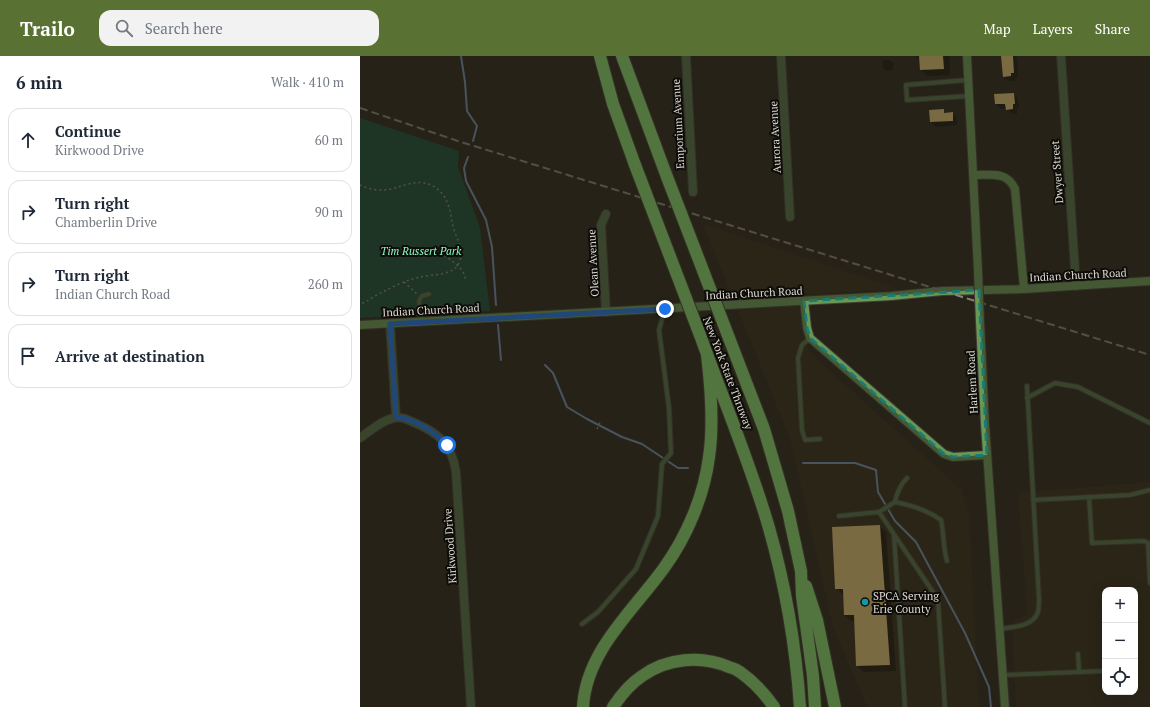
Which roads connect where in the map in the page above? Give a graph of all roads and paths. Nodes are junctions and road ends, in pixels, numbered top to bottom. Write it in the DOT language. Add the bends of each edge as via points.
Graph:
graph roads {
  1 [pos="600,56"];
  2 [pos="622,56"];
  3 [pos="686,56"];
  4 [pos="781,56"];
  5 [pos="967,56"];
  6 [pos="1061,56"];
  7 [pos="968,80"];
  8 [pos="969,96"];
  9 [pos="974,175"];
  10 [pos="360,185"];
  11 [pos="693,192"];
  12 [pos="606,214"];
  13 [pos="790,217"];
  14 [pos="440,253"];
  15 [pos="457,266"];
  16 [pos="466,280"];
  17 [pos="1150,281"];
  18 [pos="404,282"];
  19 [pos="1076,286"];
  20 [pos="1024,289"];
  21 [pos="429,294"];
  22 [pos="422,296"];
  23 [pos="804,301"];
  24 [pos="360,304"];
  25 [pos="665,309"];
  26 [pos="606,312"];
  27 [pos="422,322"];
  28 [pos="390,324"];
  29 [pos="360,325"];
  30 [pos="810,338"];
  31 [pos="707,355"];
  32 [pos="1026,386"];
  33 [pos="1027,398"];
  34 [pos="396,417"];
  35 [pos="601,420"];
  36 [pos="1150,423"];
  37 [pos="597,429"];
  38 [pos="360,438"];
  39 [pos="820,439"];
  40 [pos="987,455"];
  41 [pos="907,478"];
  42 [pos="1150,490"];
  43 [pos="1090,497"];
  44 [pos="1033,500"];
  45 [pos="895,502"];
  46 [pos="879,512"];
  47 [pos="839,516"];
  48 [pos="894,535"];
  49 [pos="948,561"];
  50 [pos="800,571"];
  51 [pos="1150,583"];
  52 [pos="582,624"];
  53 [pos="999,629"];
  54 [pos="1078,654"];
  55 [pos="1102,671"];
  56 [pos="1079,672"];
  57 [pos="1003,675"];
  58 [pos="471,707"];
  59 [pos="583,707"];
  60 [pos="613,707"];
  61 [pos="774,707"];
  62 [pos="800,707"];
  63 [pos="815,707"];
  64 [pos="835,707"];
  65 [pos="906,707"];
  66 [pos="945,707"];
  67 [pos="1005,707"];
  1 -- 31 [label="highway, New York State Thruway, bridge" via="613,104"];
  2 -- 50 [label="highway, New York State Thruway, bridge" via="764,429 788,511"];
  3 -- 11 [label="street, Emporium Avenue"];
  4 -- 13 [label="street, Aurora Avenue"];
  5 -- 7 [label="main road, Harlem Road"];
  6 -- 19 [label="street, Dwyer Street"];
  7 -- 8 [label="main road, Harlem Road"];
  7 -- 8 [label="lane" via="906,85 907,100"];
  8 -- 9 [label="main road, Harlem Road"];
  9 -- 20 [label="main road" via="1005,177 1011,181 1015,189"];
  9 -- 40 [label="main road, Harlem Road, bridge"];
  10 -- 15 [label="path" via="389,190 403,184 419,182 430,184 441,191 448,203 453,230 460,247 461,256"];
  12 -- 26 [label="street, Olean Avenue" via="601,225"];
  14 -- 15 [label="path"];
  15 -- 16 [label="path" via="466,274"];
  15 -- 18 [label="path" via="442,274"];
  17 -- 19 [label="main road, Indian Church Road"];
  18 -- 22 [label="path" via="416,294"];
  18 -- 24 [label="path"];
  19 -- 20 [label="main road, Indian Church Road"];
  20 -- 23 [label="main road, Indian Church Road" via="942,291"];
  21 -- 22 [label="lane"];
  22 -- 27 [label="lane"];
  23 -- 25 [label="main road, Indian Church Road"];
  23 -- 30 [label="main road"];
  25 -- 26 [label="main road, Indian Church Road"];
  25 -- 52 [label="lane" via="659,330 669,408 671,453 662,464 658,516 636,569 598,612"];
  26 -- 27 [label="main road, Indian Church Road"];
  27 -- 28 [label="main road, Indian Church Road"];
  28 -- 29 [label="main road, Indian Church Road"];
  28 -- 34 [label="street"];
  30 -- 39 [label="lane" via="802,345 798,358 802,430 805,440"];
  30 -- 40 [label="main road" via="944,454 953,457"];
  31 -- 59 [label="highway" via="711,398 709,456 697,503 689,525 664,568 600,652 589,674"];
  31 -- 62 [label="highway, New York State Thruway" via="743,449 769,530 782,580 798,670"];
  32 -- 33 [label="lane"];
  33 -- 36 [label="lane" via="1055,383 1078,387"];
  33 -- 44 [label="lane"];
  34 -- 38 [label="street" via="382,422"];
  34 -- 58 [label="street, Kirkwood Drive" via="430,430 447,445 454,461"];
  35 -- 37 [label="path"];
  40 -- 53 [label="main road, Harlem Road"];
  41 -- 45 [label="lane" via="896,493"];
  42 -- 43 [label="lane" via="1130,495"];
  43 -- 44 [label="lane"];
  43 -- 51 [label="lane" via="1092,543 1148,543"];
  44 -- 53 [label="lane" via="1038,612 1032,621 1023,625"];
  45 -- 46 [label="lane"];
  45 -- 49 [label="lane" via="931,513 941,520"];
  46 -- 47 [label="lane"];
  46 -- 48 [label="lane"];
  48 -- 65 [label="lane"];
  48 -- 66 [label="lane" via="938,602"];
  50 -- 63 [label="highway, New York State Thruway"];
  50 -- 64 [label="highway" via="817,620"];
  53 -- 57 [label="main road, Harlem Road"];
  54 -- 56 [label="lane"];
  55 -- 56 [label="lane"];
  56 -- 57 [label="lane"];
  57 -- 67 [label="main road, Harlem Road"];
  60 -- 61 [label="highway" via="626,689 641,676 657,667 697,659 718,662 740,672"];
}
